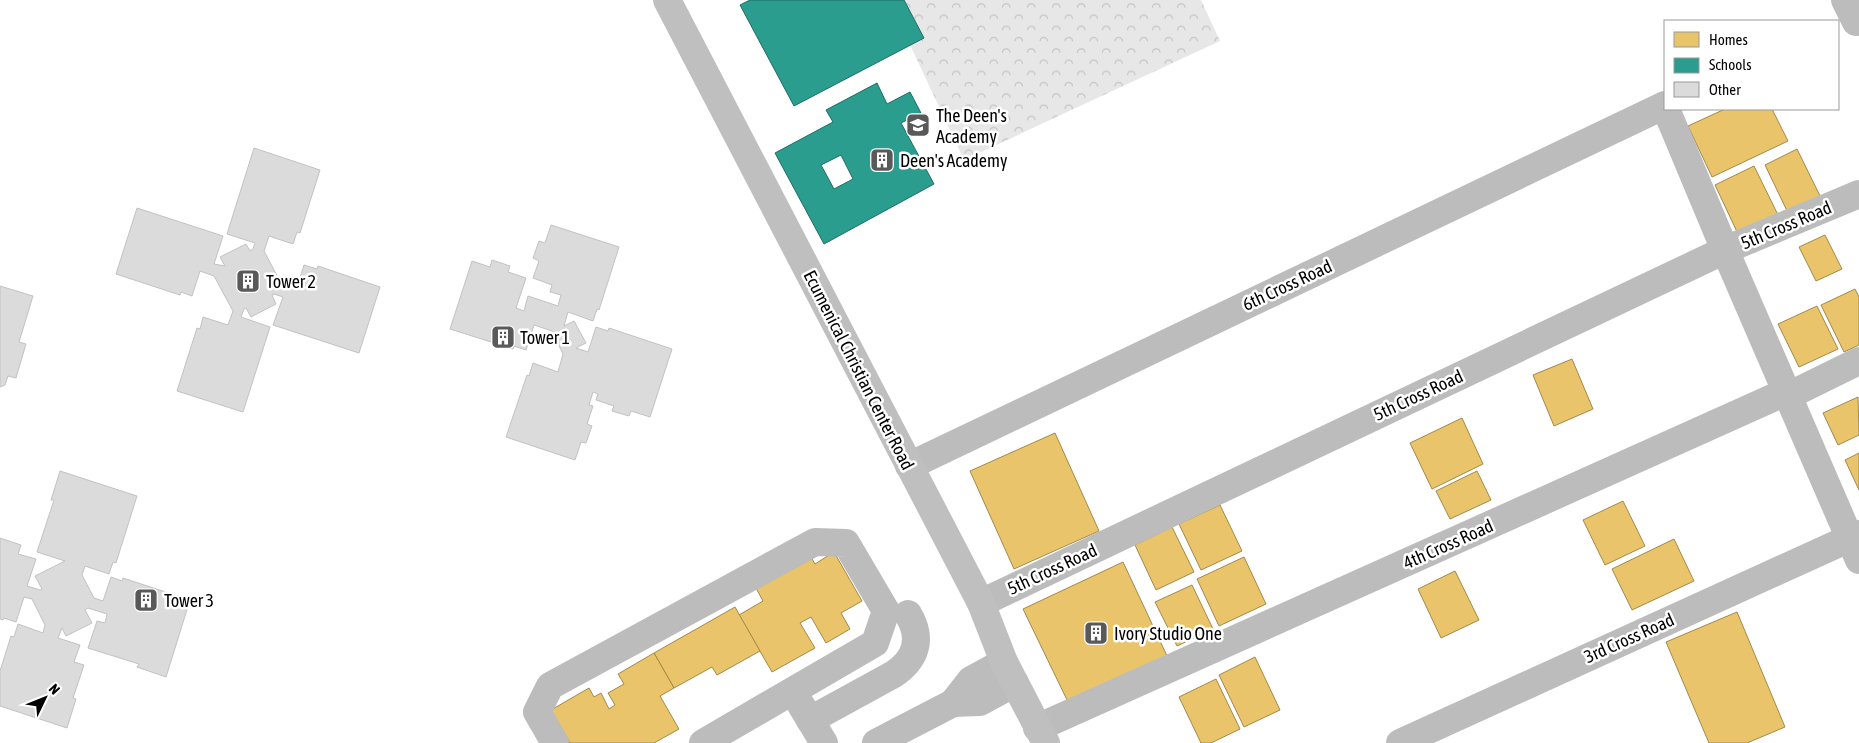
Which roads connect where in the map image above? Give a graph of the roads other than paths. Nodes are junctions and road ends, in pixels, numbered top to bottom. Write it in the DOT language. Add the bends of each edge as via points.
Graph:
graph roads {
  1 [pos="667,0"];
  2 [pos="1664,107"];
  3 [pos="1666,110"];
  4 [pos="1859,194"];
  5 [pos="1724,250"];
  6 [pos="1859,361"];
  7 [pos="1786,392"];
  8 [pos="909,466"];
  9 [pos="1856,544"];
  10 [pos="981,603"];
  11 [pos="908,614"];
  12 [pos="1010,672"];
  13 [pos="793,690"];
  14 [pos="810,720"];
  15 [pos="1041,736"];
  16 [pos="555,743"];
  17 [pos="703,743"];
  18 [pos="824,743"];
  19 [pos="876,743"];
  20 [pos="1400,743"];
  1 -- 8 [label="street, Ecumenical Christian Center Road"];
  2 -- 8 [label="street, 6th Cross Road"];
  3 -- 5 [label="street"];
  4 -- 5 [label="street, 5th Cross Road"];
  5 -- 7 [label="street"];
  5 -- 10 [label="street, 5th Cross Road"];
  6 -- 7 [label="street, 4th Cross Road" via="1798,390"];
  7 -- 9 [label="street"];
  7 -- 15 [label="street, 4th Cross Road"];
  8 -- 10 [label="street, Ecumenical Christian Center Road"];
  9 -- 20 [label="street, 3rd Cross Road"];
  10 -- 12 [label="street, Ecumenical Christian Center Road"];
  11 -- 14 [label="street" via="914,622 916,641 913,655 905,666"];
  12 -- 15 [label="street, Ecumenical Christian Center Road"];
  12 -- 19 [label="street" via="971,680 953,703"];
  13 -- 14 [label="street"];
  13 -- 16 [label="street" via="875,642 886,611 846,544 816,542 550,686 537,712"];
  13 -- 17 [label="street"];
  14 -- 18 [label="street"];
}
